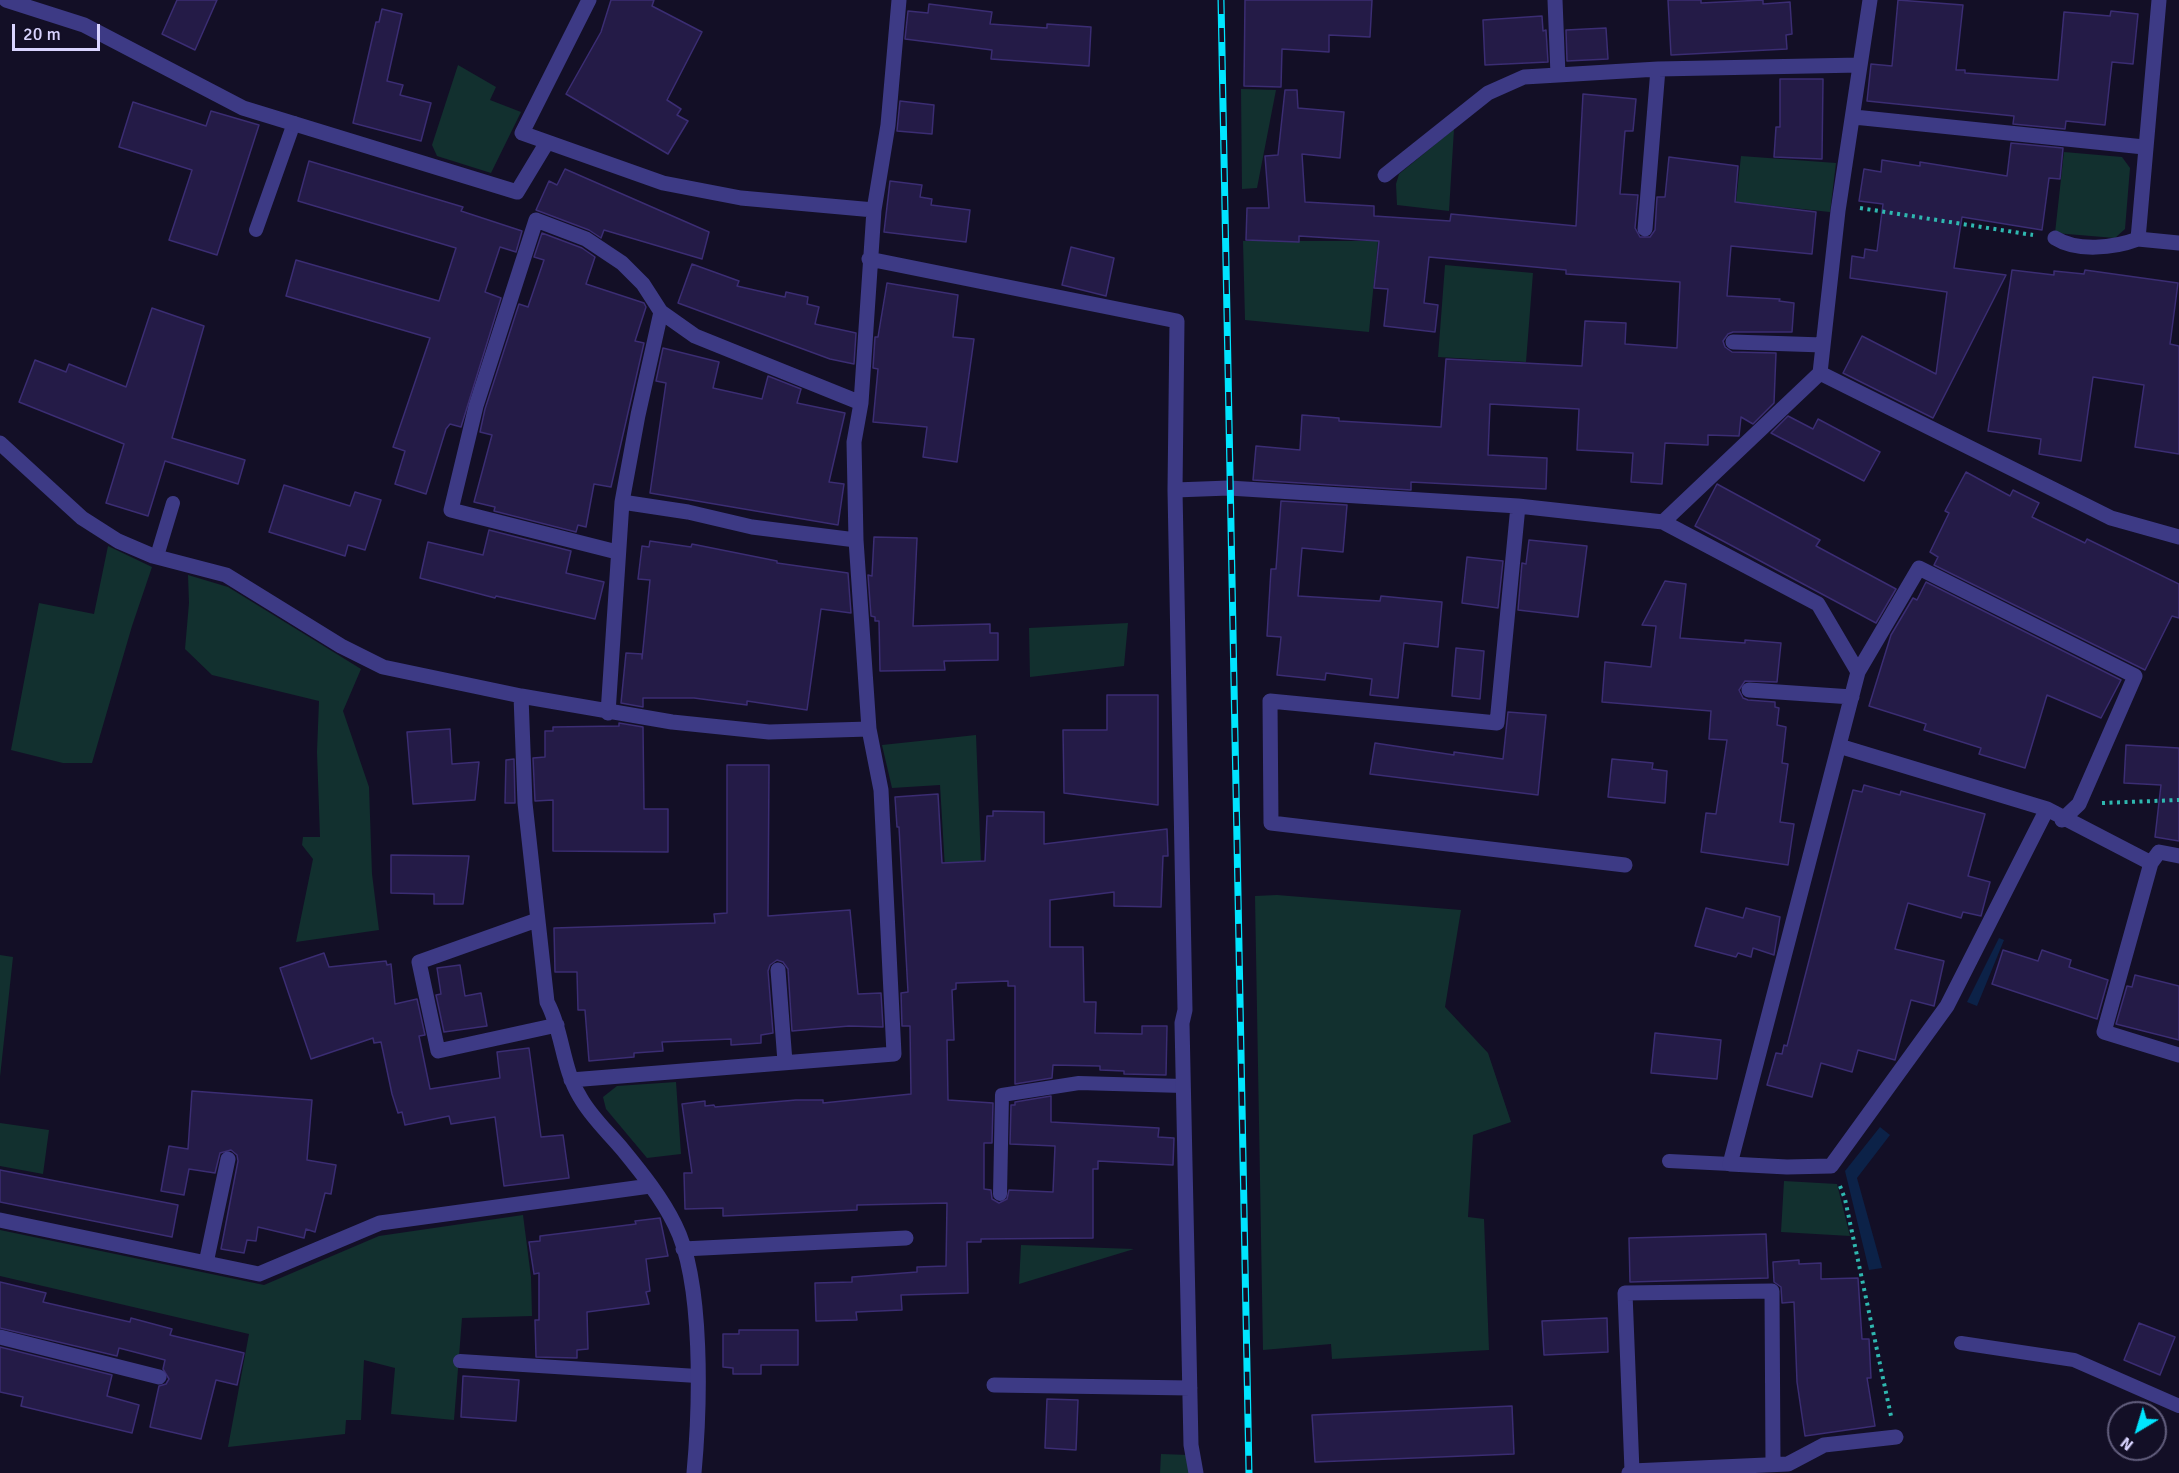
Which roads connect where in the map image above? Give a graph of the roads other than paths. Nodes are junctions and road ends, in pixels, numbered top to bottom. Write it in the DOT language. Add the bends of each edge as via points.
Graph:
graph roads {
  1 [pos="6,0"];
  2 [pos="589,0"];
  3 [pos="899,0"];
  4 [pos="1555,0"];
  5 [pos="1870,0"];
  6 [pos="2159,0"];
  7 [pos="1860,65"];
  8 [pos="1658,69"];
  9 [pos="1558,75"];
  10 [pos="1854,117"];
  11 [pos="294,123"];
  12 [pos="546,144"];
  13 [pos="2144,147"];
  14 [pos="1385,174"];
  15 [pos="874,210"];
  16 [pos="1645,229"];
  17 [pos="256,230"];
  18 [pos="2055,238"];
  19 [pos="2138,239"];
  20 [pos="2179,243"];
  21 [pos="869,260"];
  22 [pos="661,312"];
  23 [pos="1733,342"];
  24 [pos="1823,345"];
  25 [pos="1820,373"];
  26 [pos="861,403"];
  27 [pos="0,443"];
  28 [pos="1175,490"];
  29 [pos="622,502"];
  30 [pos="173,503"];
  31 [pos="1518,506"];
  32 [pos="1663,522"];
  33 [pos="2179,537"];
  34 [pos="856,540"];
  35 [pos="617,552"];
  36 [pos="157,556"];
  37 [pos="1858,672"];
  38 [pos="1749,690"];
  39 [pos="521,696"];
  40 [pos="1852,697"];
  41 [pos="608,713"];
  42 [pos="869,729"];
  43 [pos="1839,746"];
  44 [pos="2047,809"];
  45 [pos="2062,820"];
  46 [pos="2179,856"];
  47 [pos="2151,863"];
  48 [pos="1625,865"];
  49 [pos="537,920"];
  50 [pos="778,970"];
  51 [pos="557,1025"];
  52 [pos="2179,1055"];
  53 [pos="785,1062"];
  54 [pos="571,1080"];
  55 [pos="1183,1086"];
  56 [pos="228,1159"];
  57 [pos="1669,1161"];
  58 [pos="1730,1164"];
  59 [pos="650,1185"];
  60 [pos="1000,1194"];
  61 [pos="0,1220"];
  62 [pos="906,1238"];
  63 [pos="683,1249"];
  64 [pos="206,1263"];
  65 [pos="0,1337"];
  66 [pos="1961,1343"];
  67 [pos="460,1360"];
  68 [pos="697,1376"];
  69 [pos="159,1377"];
  70 [pos="994,1385"];
  71 [pos="1190,1388"];
  72 [pos="2179,1406"];
  73 [pos="1896,1437"];
  74 [pos="1773,1464"];
  75 [pos="1630,1472"];
  76 [pos="694,1473"];
  77 [pos="1196,1473"];
  1 -- 11 [label="street" via="84,25 243,108"];
  2 -- 12 [label="street" via="522,133"];
  3 -- 15 [label="street" via="888,125"];
  4 -- 9 [label="street"];
  5 -- 7 [label="street"];
  6 -- 13 [label="street"];
  7 -- 8 [label="street"];
  7 -- 10 [label="street"];
  8 -- 9 [label="street"];
  8 -- 16 [label="street"];
  9 -- 14 [label="street" via="1524,77 1488,93"];
  10 -- 13 [label="street"];
  10 -- 24 [label="street" via="1839,205"];
  11 -- 12 [label="street" via="518,192"];
  11 -- 17 [label="lane"];
  12 -- 15 [label="street" via="663,183 741,198"];
  13 -- 19 [label="street"];
  15 -- 21 [label="street"];
  18 -- 19 [label="street" via="2064,244 2117,247"];
  19 -- 20 [label="street"];
  21 -- 26 [label="street"];
  21 -- 28 [label="street" via="1177,321"];
  22 -- 26 [label="street" via="695,336"];
  22 -- 29 [label="street"];
  22 -- 35 [label="street" via="643,284 622,263 586,240 536,220 476,406 451,510"];
  23 -- 24 [label="street"];
  24 -- 25 [label="street"];
  25 -- 32 [label="street"];
  25 -- 33 [label="street" via="2111,518"];
  26 -- 34 [label="street" via="854,442"];
  27 -- 36 [label="street" via="82,518 118,541"];
  28 -- 31 [label="street" via="1229,488"];
  28 -- 55 [label="street" via="1185,1010"];
  29 -- 34 [label="street" via="752,527"];
  29 -- 35 [label="street"];
  30 -- 36 [label="lane"];
  31 -- 32 [label="street"];
  31 -- 48 [label="street" via="1497,723 1270,701 1271,823"];
  32 -- 37 [label="street" via="1818,604"];
  34 -- 42 [label="street"];
  35 -- 41 [label="street"];
  36 -- 39 [label="street" via="226,575 341,646 383,667"];
  37 -- 40 [label="street"];
  37 -- 45 [label="street" via="1919,568 2134,676 2079,804"];
  38 -- 40 [label="street"];
  39 -- 41 [label="street"];
  39 -- 49 [label="street" via="525,803"];
  40 -- 43 [label="street"];
  41 -- 42 [label="street" via="769,732"];
  42 -- 53 [label="street" via="881,790 894,1054"];
  43 -- 44 [label="street"];
  43 -- 58 [label="street"];
  44 -- 45 [label="street"];
  44 -- 58 [label="street" via="1947,1006 1832,1166"];
  45 -- 47 [label="street"];
  46 -- 47 [label="street" via="2159,852"];
  47 -- 52 [label="street" via="2104,1032"];
  49 -- 51 [label="street" via="547,1002"];
  49 -- 51 [label="street" via="419,962 438,1051"];
  50 -- 53 [label="street"];
  51 -- 54 [label="street"];
  53 -- 54 [label="street"];
  54 -- 59 [label="street" via="589,1111"];
  55 -- 60 [label="lane" via="1079,1083 1002,1095"];
  55 -- 71 [label="street"];
  56 -- 64 [label="street"];
  57 -- 58 [label="lane"];
  59 -- 63 [label="street" via="676,1225"];
  59 -- 64 [label="street" via="380,1223 259,1274"];
  61 -- 64 [label="street"];
  62 -- 63 [label="street"];
  63 -- 68 [label="street" via="695,1299"];
  65 -- 69 [label="street"];
  66 -- 72 [label="lane" via="2074,1360"];
  67 -- 68 [label="lane"];
  68 -- 76 [label="street"];
  70 -- 71 [label="street"];
  71 -- 77 [label="street" via="1191,1445"];
  73 -- 74 [label="street" via="1824,1445 1788,1464"];
  74 -- 75 [label="street"];
  74 -- 75 [label="street" via="1772,1291 1625,1293"];
}
